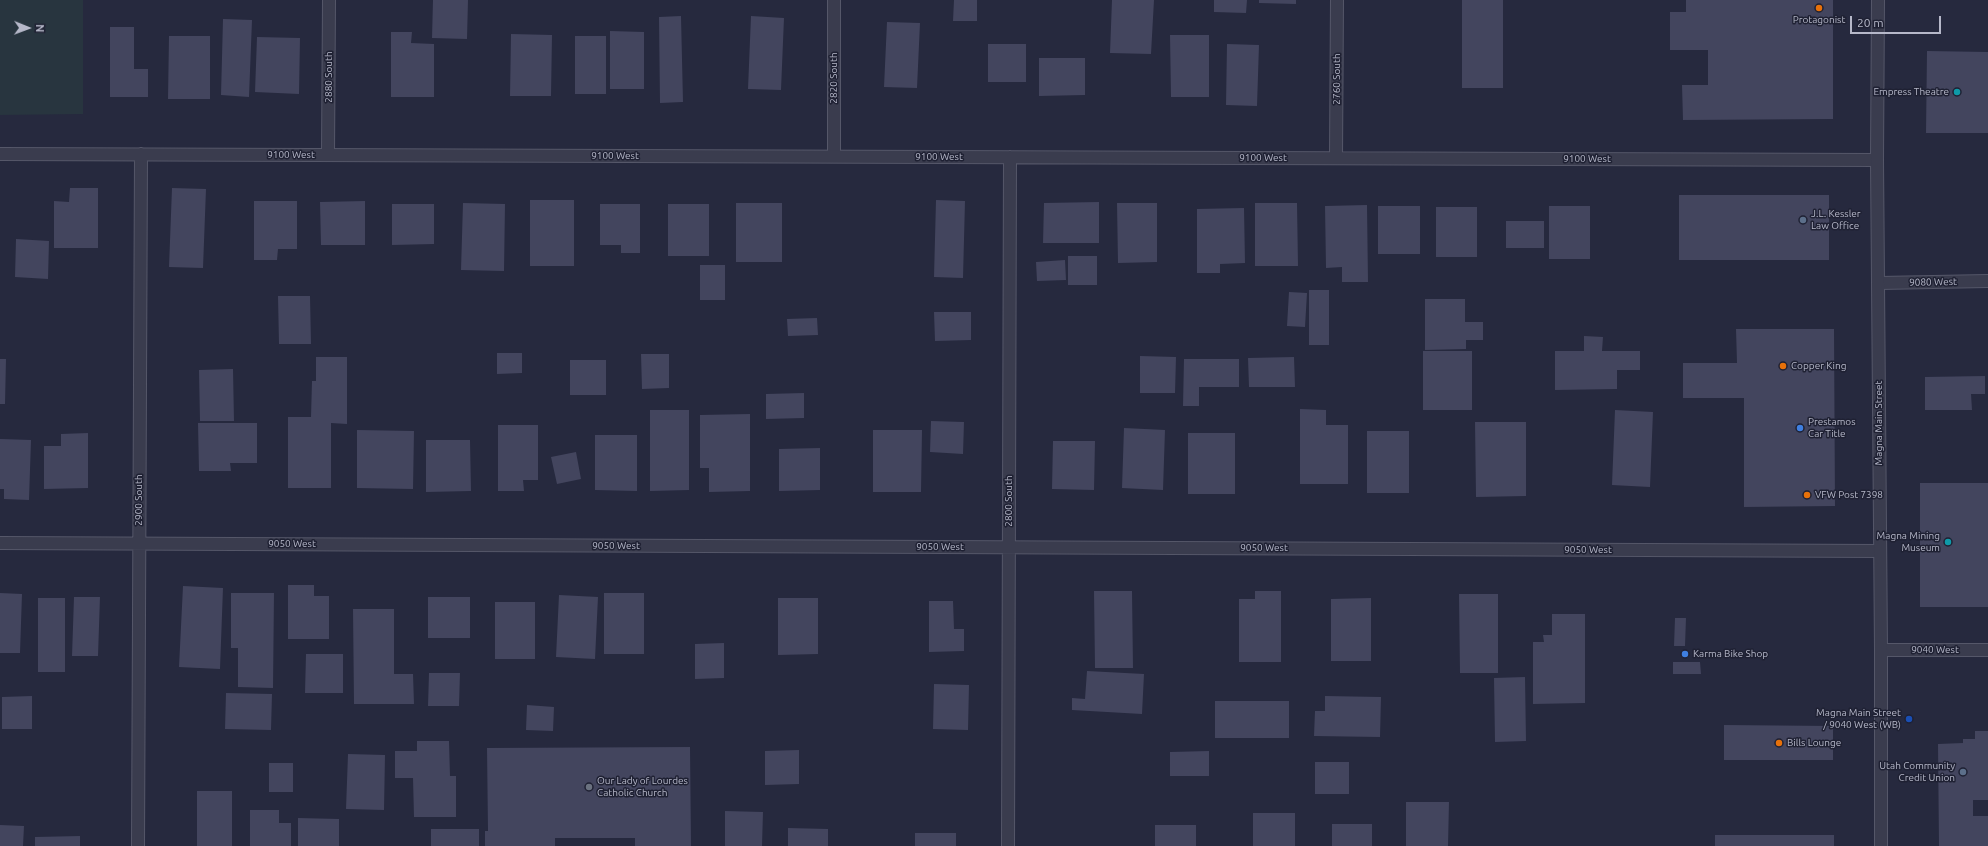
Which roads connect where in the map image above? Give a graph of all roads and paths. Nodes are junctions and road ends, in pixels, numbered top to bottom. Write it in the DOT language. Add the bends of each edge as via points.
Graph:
graph roads {
  1 [pos="329,0"];
  2 [pos="834,0"];
  3 [pos="1337,0"];
  4 [pos="1878,0"];
  5 [pos="0,154"];
  6 [pos="140,154"];
  7 [pos="328,155"];
  8 [pos="834,156"];
  9 [pos="1010,157"];
  10 [pos="1336,158"];
  11 [pos="1877,160"];
  12 [pos="1988,281"];
  13 [pos="1879,283"];
  14 [pos="0,543"];
  15 [pos="139,544"];
  16 [pos="1009,547"];
  17 [pos="1880,551"];
  18 [pos="1881,650"];
  19 [pos="1988,650"];
  20 [pos="138,846"];
  21 [pos="1008,846"];
  22 [pos="1881,846"];
  1 -- 7 [label="street, 2880 South"];
  2 -- 8 [label="street, 2820 South"];
  3 -- 10 [label="street, 2760 South"];
  4 -- 11 [label="street, Magna Main Street"];
  5 -- 6 [label="street, 9100 West"];
  6 -- 7 [label="street, 9100 West"];
  6 -- 15 [label="street, 2900 South"];
  7 -- 8 [label="street, 9100 West"];
  8 -- 9 [label="street, 9100 West"];
  9 -- 10 [label="street, 9100 West"];
  9 -- 16 [label="street, 2800 South"];
  10 -- 11 [label="street, 9100 West"];
  11 -- 13 [label="street, Magna Main Street"];
  12 -- 13 [label="street, 9080 West"];
  13 -- 17 [label="street, Magna Main Street"];
  14 -- 15 [label="street, 9050 West"];
  15 -- 16 [label="street, 9050 West"];
  15 -- 20 [label="street, 2900 South"];
  16 -- 17 [label="street, 9050 West"];
  16 -- 21 [label="street, 2800 South"];
  17 -- 18 [label="street, Magna Main Street"];
  18 -- 19 [label="street, 9040 West"];
  18 -- 22 [label="street, Magna Main Street"];
}
